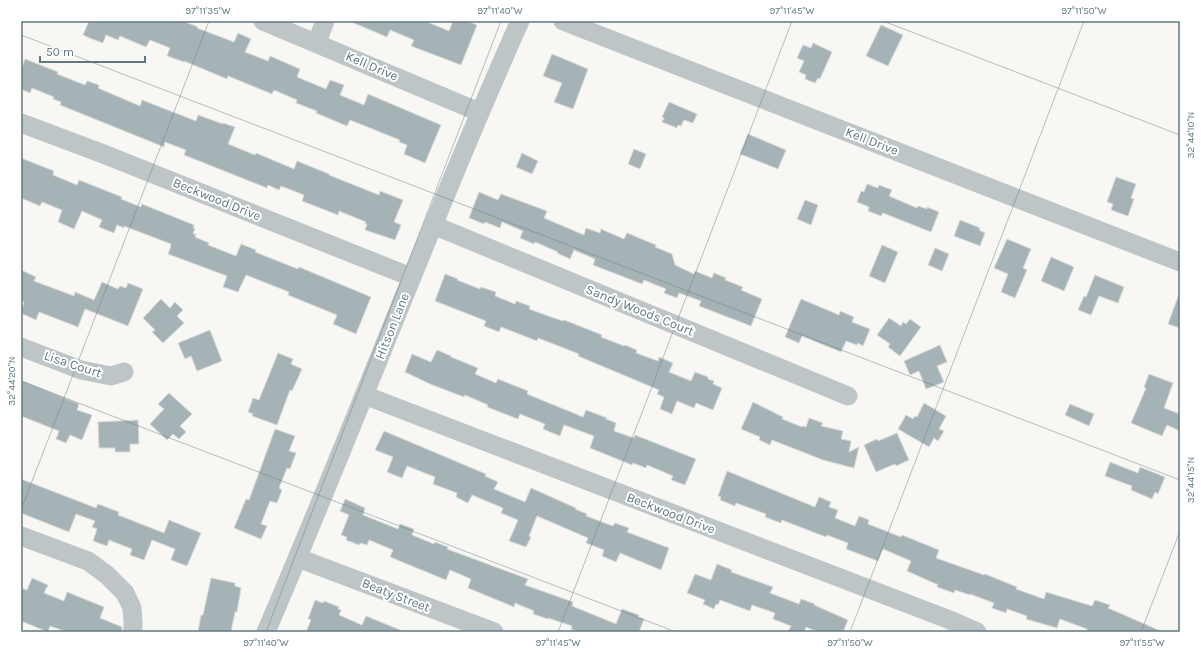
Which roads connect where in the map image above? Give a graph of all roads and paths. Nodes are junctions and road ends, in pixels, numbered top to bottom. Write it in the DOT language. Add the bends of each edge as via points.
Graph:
graph roads {
  1 [pos="263,21"];
  2 [pos="325,21"];
  3 [pos="520,21"];
  4 [pos="563,21"];
  5 [pos="317,42"];
  6 [pos="479,112"];
  7 [pos="21,123"];
  8 [pos="433,225"];
  9 [pos="1180,262"];
  10 [pos="412,278"];
  11 [pos="21,347"];
  12 [pos="124,372"];
  13 [pos="364,395"];
  14 [pos="848,396"];
  15 [pos="21,536"];
  16 [pos="298,558"];
  17 [pos="133,632"];
  18 [pos="266,632"];
  19 [pos="494,632"];
  20 [pos="977,632"];
  1 -- 5 [label="street, Kell Drive"];
  2 -- 5 [label="street"];
  3 -- 6 [label="street, Hitson Lane"];
  4 -- 9 [label="street, Kell Drive"];
  5 -- 6 [label="street, Kell Drive"];
  6 -- 8 [label="street, Hitson Lane"];
  7 -- 10 [label="street, Beckwood Drive"];
  8 -- 10 [label="street, Hitson Lane"];
  8 -- 14 [label="street, Sandy Woods Court"];
  10 -- 13 [label="street, Hitson Lane"];
  11 -- 12 [label="street, Lisa Court" via="81,370 111,376"];
  13 -- 16 [label="street, Hitson Lane"];
  13 -- 20 [label="street, Beckwood Drive"];
  15 -- 17 [label="street" via="88,561 107,575 125,593 132,608"];
  16 -- 18 [label="street, Hitson Lane"];
  16 -- 19 [label="street, Beaty Street"];
}
